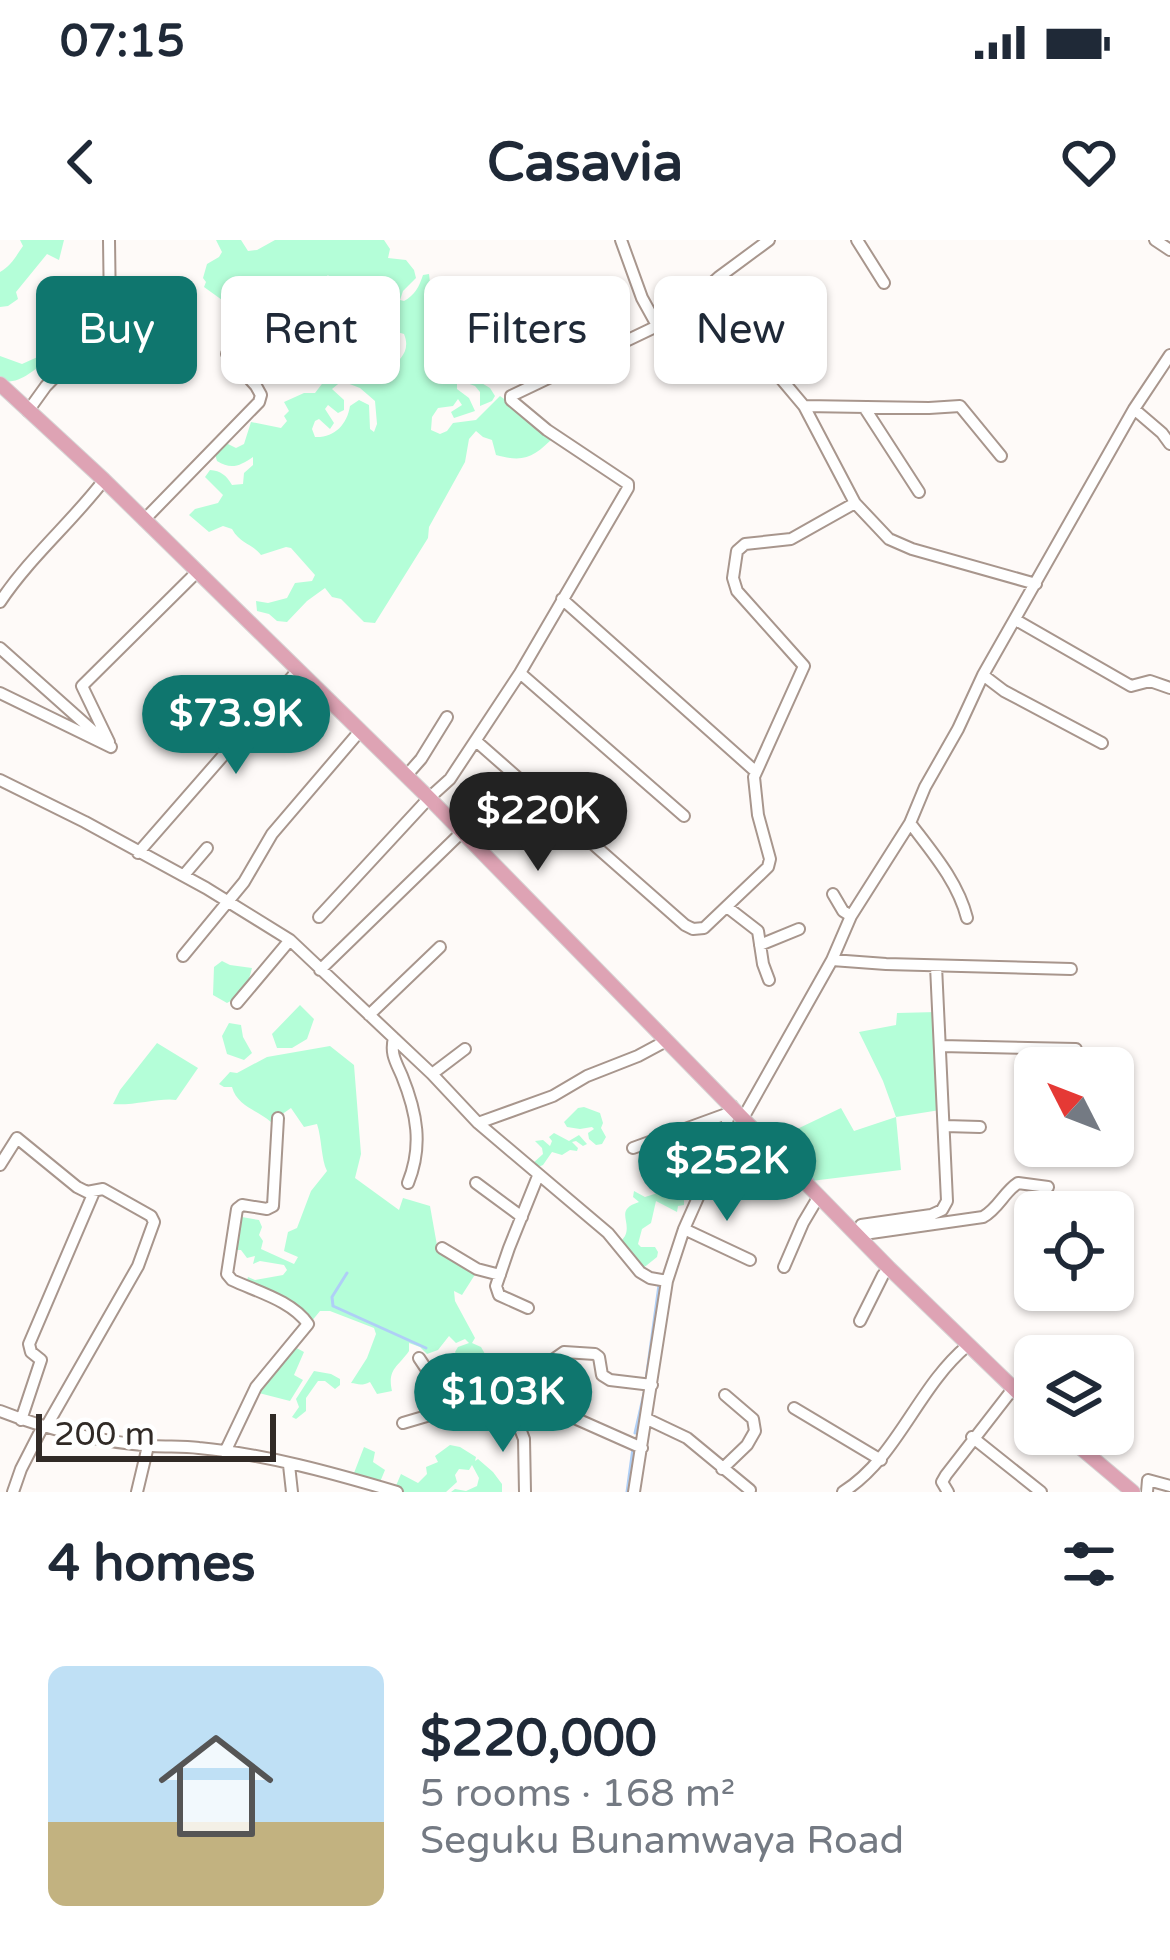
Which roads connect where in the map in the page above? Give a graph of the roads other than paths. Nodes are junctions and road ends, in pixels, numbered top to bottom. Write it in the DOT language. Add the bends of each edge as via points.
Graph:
graph roads {
  1 [pos="109,240"];
  2 [pos="621,240"];
  3 [pos="769,240"];
  4 [pos="856,240"];
  5 [pos="1155,240"];
  6 [pos="1170,250"];
  7 [pos="720,276"];
  8 [pos="884,283"];
  9 [pos="654,320"];
  10 [pos="654,329"];
  11 [pos="1170,357"];
  12 [pos="0,384"];
  13 [pos="254,384"];
  14 [pos="786,384"];
  15 [pos="804,406"];
  16 [pos="864,407"];
  17 [pos="1134,409"];
  18 [pos="28,411"];
  19 [pos="1170,445"];
  20 [pos="1001,456"];
  21 [pos="104,480"];
  22 [pos="919,492"];
  23 [pos="856,503"];
  24 [pos="144,520"];
  25 [pos="197,572"];
  26 [pos="1036,584"];
  27 [pos="562,599"];
  28 [pos="0,602"];
  29 [pos="1016,620"];
  30 [pos="0,648"];
  31 [pos="298,670"];
  32 [pos="520,673"];
  33 [pos="983,674"];
  34 [pos="1170,688"];
  35 [pos="0,693"];
  36 [pos="447,717"];
  37 [pos="360,731"];
  38 [pos="476,740"];
  39 [pos="1102,743"];
  40 [pos="111,747"];
  41 [pos="755,771"];
  42 [pos="406,776"];
  43 [pos="0,780"];
  44 [pos="429,798"];
  45 [pos="684,816"];
  46 [pos="910,823"];
  47 [pos="461,832"];
  48 [pos="207,848"];
  49 [pos="138,853"];
  50 [pos="184,875"];
  51 [pos="833,894"];
  52 [pos="228,902"];
  53 [pos="727,908"];
  54 [pos="851,916"];
  55 [pos="319,917"];
  56 [pos="967,918"];
  57 [pos="799,929"];
  58 [pos="290,940"];
  59 [pos="760,945"];
  60 [pos="440,947"];
  61 [pos="183,956"];
  62 [pos="832,960"];
  63 [pos="936,965"];
  64 [pos="1071,969"];
  65 [pos="320,970"];
  66 [pos="769,980"];
  67 [pos="237,1003"];
  68 [pos="369,1015"];
  69 [pos="394,1038"];
  70 [pos="666,1041"];
  71 [pos="941,1046"];
  72 [pos="1014,1048"];
  73 [pos="465,1049"];
  74 [pos="432,1074"];
  75 [pos="734,1112"];
  76 [pos="278,1118"];
  77 [pos="478,1124"];
  78 [pos="945,1126"];
  79 [pos="980,1127"];
  80 [pos="633,1148"];
  81 [pos="0,1165"];
  82 [pos="538,1176"];
  83 [pos="476,1183"];
  84 [pos="408,1184"];
  85 [pos="1048,1186"];
  86 [pos="94,1192"];
  87 [pos="819,1196"];
  88 [pos="521,1216"];
  89 [pos="685,1229"];
  90 [pos="859,1230"];
  91 [pos="442,1248"];
  92 [pos="751,1260"];
  93 [pos="784,1267"];
  94 [pos="890,1268"];
  95 [pos="500,1275"];
  96 [pos="668,1281"];
  97 [pos="528,1308"];
  98 [pos="860,1321"];
  99 [pos="967,1346"];
  100 [pos="419,1358"];
  101 [pos="652,1385"];
  102 [pos="1012,1390"];
  103 [pos="472,1391"];
  104 [pos="518,1393"];
  105 [pos="724,1395"];
  106 [pos="794,1408"];
  107 [pos="0,1412"];
  108 [pos="514,1413"];
  109 [pos="647,1419"];
  110 [pos="21,1420"];
  111 [pos="404,1423"];
  112 [pos="45,1426"];
  113 [pos="972,1437"];
  114 [pos="148,1446"];
  115 [pos="642,1448"];
  116 [pos="225,1452"];
  117 [pos="1089,1455"];
  118 [pos="881,1460"];
  119 [pos="289,1465"];
  120 [pos="722,1469"];
  121 [pos="1170,1486"];
  122 [pos="750,1490"];
  123 [pos="13,1492"];
  124 [pos="137,1492"];
  125 [pos="292,1492"];
  126 [pos="397,1492"];
  127 [pos="525,1492"];
  128 [pos="634,1492"];
  129 [pos="843,1492"];
  130 [pos="948,1492"];
  131 [pos="1041,1492"];
  132 [pos="1133,1492"];
  133 [pos="1147,1492"];
  1 -- 18 [label="street" via="110,312"];
  2 -- 9 [label="street"];
  3 -- 7 [label="street"];
  4 -- 8 [label="street"];
  5 -- 6 [label="street"];
  10 -- 27 [label="street" via="511,396 628,485"];
  11 -- 17 [label="street"];
  12 -- 18 [label="main road"];
  13 -- 24 [label="street" via="259,402"];
  14 -- 15 [label="street"];
  15 -- 16 [label="street"];
  15 -- 23 [label="street"];
  16 -- 20 [label="street" via="960,406"];
  16 -- 22 [label="street"];
  17 -- 19 [label="street"];
  17 -- 26 [label="street"];
  18 -- 21 [label="main road"];
  21 -- 24 [label="main road"];
  21 -- 28 [label="street"];
  23 -- 26 [label="street" via="900,545"];
  23 -- 41 [label="street" via="791,539 737,551 737,591 804,666"];
  24 -- 25 [label="main road"];
  25 -- 31 [label="main road"];
  25 -- 40 [label="street" via="82,686"];
  26 -- 29 [label="street"];
  27 -- 32 [label="street"];
  27 -- 41 [label="street"];
  29 -- 33 [label="street"];
  29 -- 34 [label="street" via="1131,686"];
  30 -- 40 [label="street"];
  31 -- 37 [label="main road"];
  31 -- 49 [label="street"];
  32 -- 38 [label="street"];
  32 -- 45 [label="street"];
  33 -- 39 [label="street"];
  33 -- 46 [label="street"];
  35 -- 40 [label="street"];
  36 -- 42 [label="street"];
  37 -- 42 [label="main road"];
  37 -- 52 [label="street" via="272,834"];
  38 -- 44 [label="street"];
  38 -- 53 [label="street" via="685,925 704,928"];
  41 -- 53 [label="street" via="770,860"];
  42 -- 44 [label="main road"];
  43 -- 49 [label="street"];
  44 -- 47 [label="main road"];
  44 -- 55 [label="street"];
  46 -- 54 [label="street"];
  46 -- 56 [label="street" via="962,897"];
  47 -- 65 [label="street"];
  47 -- 70 [label="main road"];
  48 -- 50 [label="street"];
  49 -- 50 [label="street"];
  50 -- 52 [label="street"];
  51 -- 54 [label="street"];
  52 -- 58 [label="street"];
  52 -- 61 [label="street"];
  53 -- 59 [label="street" via="755,926"];
  54 -- 62 [label="street"];
  57 -- 59 [label="street"];
  58 -- 65 [label="street"];
  58 -- 67 [label="street"];
  59 -- 66 [label="street"];
  60 -- 68 [label="street"];
  62 -- 63 [label="street"];
  62 -- 75 [label="street"];
  63 -- 64 [label="street"];
  63 -- 71 [label="street"];
  65 -- 68 [label="street"];
  68 -- 69 [label="street"];
  69 -- 74 [label="street"];
  69 -- 84 [label="street" via="418,1147"];
  70 -- 75 [label="main road"];
  70 -- 77 [label="street"];
  71 -- 72 [label="street"];
  71 -- 78 [label="street"];
  73 -- 74 [label="street"];
  74 -- 77 [label="street"];
  75 -- 80 [label="street"];
  75 -- 87 [label="main road"];
  75 -- 89 [label="street"];
  76 -- 116 [label="street" via="273,1206 236,1211 227,1274 308,1324 256,1387"];
  77 -- 82 [label="street"];
  78 -- 79 [label="street"];
  78 -- 90 [label="street" via="942,1210"];
  81 -- 86 [label="street" via="17,1138"];
  82 -- 88 [label="street"];
  82 -- 96 [label="street" via="640,1271"];
  83 -- 88 [label="street"];
  85 -- 90 [label="street" via="1018,1183 983,1217"];
  86 -- 110 [label="street" via="29,1344 41,1360"];
  86 -- 112 [label="street" via="154,1222 138,1266"];
  87 -- 90 [label="main road"];
  87 -- 93 [label="street"];
  88 -- 95 [label="street"];
  89 -- 92 [label="street"];
  89 -- 96 [label="street"];
  90 -- 94 [label="main road"];
  91 -- 95 [label="street"];
  94 -- 98 [label="street"];
  94 -- 99 [label="main road"];
  95 -- 97 [label="street" via="497,1293"];
  96 -- 101 [label="street"];
  99 -- 102 [label="main road"];
  99 -- 118 [label="street" via="941,1370"];
  100 -- 103 [label="street" via="436,1382"];
  101 -- 103 [label="street" via="610,1380 595,1354 564,1352 537,1378"];
  101 -- 109 [label="street"];
  102 -- 113 [label="street"];
  103 -- 111 [label="street"];
  104 -- 115 [label="street"];
  105 -- 120 [label="street" via="753,1419 755,1431"];
  106 -- 118 [label="street"];
  107 -- 110 [label="street"];
  108 -- 127 [label="street" via="524,1439"];
  109 -- 115 [label="street"];
  109 -- 120 [label="street" via="687,1438"];
  110 -- 112 [label="street"];
  112 -- 114 [label="street"];
  112 -- 123 [label="street"];
  113 -- 130 [label="street" via="942,1482"];
  113 -- 131 [label="street"];
  114 -- 116 [label="street"];
  114 -- 124 [label="street"];
  115 -- 128 [label="street"];
  116 -- 119 [label="street"];
  117 -- 132 [label="main road"];
  118 -- 129 [label="street"];
  119 -- 125 [label="street"];
  119 -- 126 [label="street"];
  120 -- 122 [label="street"];
  121 -- 133 [label="street" via="1148,1480"];
}
